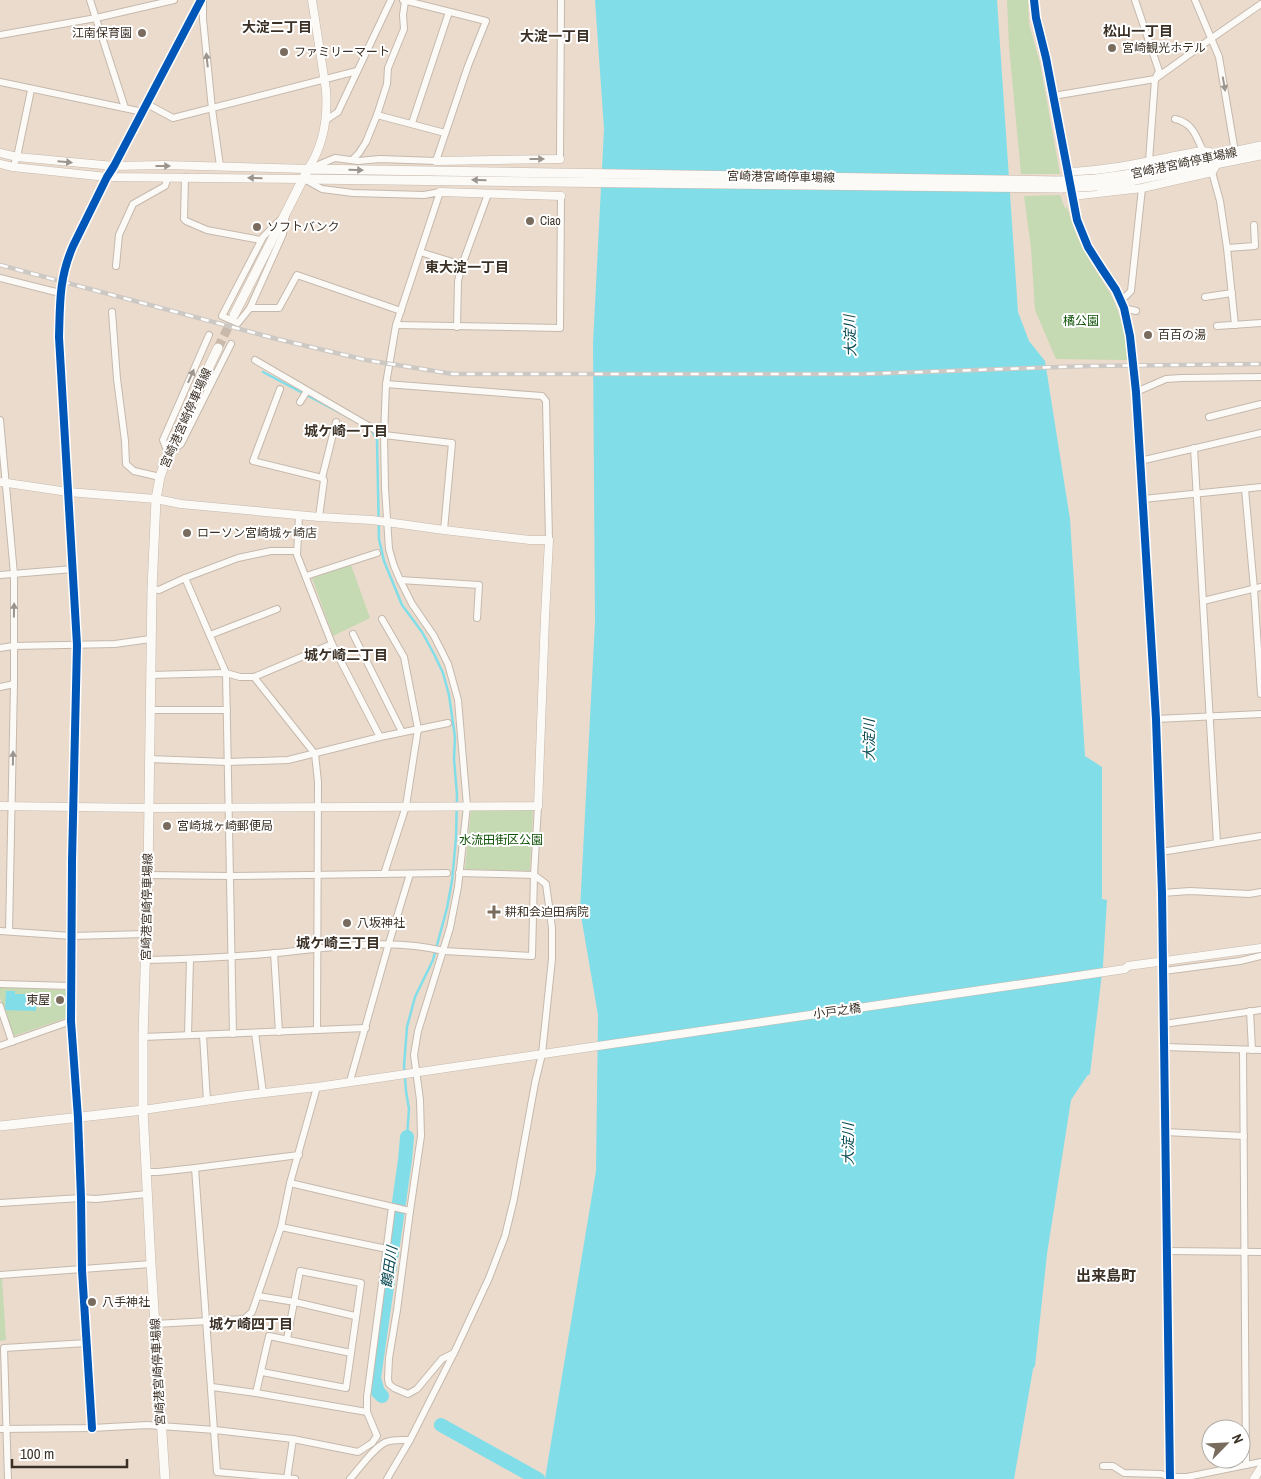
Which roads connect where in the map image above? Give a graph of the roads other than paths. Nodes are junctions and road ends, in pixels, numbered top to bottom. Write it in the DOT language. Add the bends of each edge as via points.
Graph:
graph roads {
  1 [pos="90,0"];
  2 [pos="174,0"];
  3 [pos="202,0"];
  4 [pos="312,0"];
  5 [pos="391,0"];
  6 [pos="404,0"];
  7 [pos="561,0"];
  8 [pos="1034,0"];
  9 [pos="1135,0"];
  10 [pos="1195,0"];
  11 [pos="1261,4"];
  12 [pos="449,12"];
  13 [pos="96,18"];
  14 [pos="0,35"];
  15 [pos="1212,38"];
  16 [pos="357,72"];
  17 [pos="325,79"];
  18 [pos="1155,79"];
  19 [pos="0,82"];
  20 [pos="31,90"];
  21 [pos="1053,96"];
  22 [pos="147,104"];
  23 [pos="125,108"];
  24 [pos="212,109"];
  25 [pos="143,112"];
  26 [pos="377,115"];
  27 [pos="1175,119"];
  28 [pos="326,120"];
  29 [pos="412,123"];
  30 [pos="445,133"];
  31 [pos="1261,146"];
  32 [pos="1202,151"];
  33 [pos="1235,152"];
  34 [pos="0,153"];
  35 [pos="1261,155"];
  36 [pos="17,157"];
  37 [pos="560,159"];
  38 [pos="352,160"];
  39 [pos="436,161"];
  40 [pos="1149,161"];
  41 [pos="0,164"];
  42 [pos="1215,164"];
  43 [pos="114,166"];
  44 [pos="220,166"];
  45 [pos="13,167"];
  46 [pos="308,169"];
  47 [pos="1067,172"];
  48 [pos="107,177"];
  49 [pos="168,177"];
  50 [pos="185,177"];
  51 [pos="303,178"];
  52 [pos="580,178"];
  53 [pos="1142,188"];
  54 [pos="440,192"];
  55 [pos="488,194"];
  56 [pos="561,196"];
  57 [pos="1072,196"];
  58 [pos="286,214"];
  59 [pos="1254,225"];
  60 [pos="261,240"];
  61 [pos="1228,248"];
  62 [pos="420,252"];
  63 [pos="462,265"];
  64 [pos="116,266"];
  65 [pos="0,278"];
  66 [pos="60,293"];
  67 [pos="1232,293"];
  68 [pos="1205,297"];
  69 [pos="1121,299"];
  70 [pos="250,308"];
  71 [pos="1124,308"];
  72 [pos="401,311"];
  73 [pos="1136,311"];
  74 [pos="112,312"];
  75 [pos="234,315"];
  76 [pos="1261,323"];
  77 [pos="396,325"];
  78 [pos="1235,325"];
  79 [pos="1217,326"];
  80 [pos="456,327"];
  81 [pos="209,336"];
  82 [pos="231,344"];
  83 [pos="218,348"];
  84 [pos="255,360"];
  85 [pos="1261,377"];
  86 [pos="386,384"];
  87 [pos="280,389"];
  88 [pos="307,391"];
  89 [pos="1136,392"];
  90 [pos="300,402"];
  91 [pos="1261,404"];
  92 [pos="1209,417"];
  93 [pos="0,420"];
  94 [pos="336,422"];
  95 [pos="1261,433"];
  96 [pos="384,435"];
  97 [pos="1194,448"];
  98 [pos="168,453"];
  99 [pos="1140,461"];
  100 [pos="160,477"];
  101 [pos="322,478"];
  102 [pos="3,482"];
  103 [pos="1261,487"];
  104 [pos="1245,489"];
  105 [pos="68,492"];
  106 [pos="1197,493"];
  107 [pos="156,499"];
  108 [pos="1143,499"];
  109 [pos="300,515"];
  110 [pos="319,517"];
  111 [pos="388,523"];
  112 [pos="444,530"];
  113 [pos="549,540"];
  114 [pos="297,551"];
  115 [pos="377,553"];
  116 [pos="73,569"];
  117 [pos="0,574"];
  118 [pos="14,574"];
  119 [pos="306,576"];
  120 [pos="185,578"];
  121 [pos="400,580"];
  122 [pos="1258,588"];
  123 [pos="152,589"];
  124 [pos="1203,601"];
  125 [pos="277,609"];
  126 [pos="476,618"];
  127 [pos="382,619"];
  128 [pos="353,634"];
  129 [pos="210,635"];
  130 [pos="150,639"];
  131 [pos="332,644"];
  132 [pos="77,645"];
  133 [pos="13,646"];
  134 [pos="0,648"];
  135 [pos="226,673"];
  136 [pos="150,675"];
  137 [pos="254,677"];
  138 [pos="14,684"];
  139 [pos="0,687"];
  140 [pos="1261,694"];
  141 [pos="150,710"];
  142 [pos="227,710"];
  143 [pos="1261,714"];
  144 [pos="1210,717"];
  145 [pos="1156,719"];
  146 [pos="448,723"];
  147 [pos="418,729"];
  148 [pos="402,732"];
  149 [pos="380,737"];
  150 [pos="315,754"];
  151 [pos="149,759"];
  152 [pos="228,762"];
  153 [pos="0,806"];
  154 [pos="317,806"];
  155 [pos="406,806"];
  156 [pos="467,806"];
  157 [pos="538,806"];
  158 [pos="12,807"];
  159 [pos="74,807"];
  160 [pos="149,808"];
  161 [pos="228,808"];
  162 [pos="1261,836"];
  163 [pos="1217,842"];
  164 [pos="1161,852"];
  165 [pos="447,873"];
  166 [pos="459,873"];
  167 [pos="384,874"];
  168 [pos="410,874"];
  169 [pos="148,875"];
  170 [pos="534,875"];
  171 [pos="229,876"];
  172 [pos="317,876"];
  173 [pos="1261,892"];
  174 [pos="1162,893"];
  175 [pos="0,931"];
  176 [pos="9,931"];
  177 [pos="146,934"];
  178 [pos="72,936"];
  179 [pos="389,943"];
  180 [pos="1261,948"];
  181 [pos="317,949"];
  182 [pos="444,951"];
  183 [pos="1164,952"];
  184 [pos="274,953"];
  185 [pos="1261,956"];
  186 [pos="231,957"];
  187 [pos="190,959"];
  188 [pos="146,960"];
  189 [pos="1164,971"];
  190 [pos="0,984"];
  191 [pos="71,986"];
  192 [pos="0,1006"];
  193 [pos="1261,1010"];
  194 [pos="1250,1011"];
  195 [pos="71,1022"];
  196 [pos="1164,1024"];
  197 [pos="366,1028"];
  198 [pos="317,1030"];
  199 [pos="279,1032"];
  200 [pos="255,1033"];
  201 [pos="233,1034"];
  202 [pos="203,1035"];
  203 [pos="188,1036"];
  204 [pos="143,1037"];
  205 [pos="12,1042"];
  206 [pos="0,1046"];
  207 [pos="1164,1047"];
  208 [pos="1243,1050"];
  209 [pos="1252,1050"];
  210 [pos="1261,1050"];
  211 [pos="546,1054"];
  212 [pos="416,1072"];
  213 [pos="350,1081"];
  214 [pos="317,1087"];
  215 [pos="263,1093"];
  216 [pos="207,1100"];
  217 [pos="143,1110"];
  218 [pos="78,1118"];
  219 [pos="0,1126"];
  220 [pos="1166,1132"];
  221 [pos="1244,1136"];
  222 [pos="299,1155"];
  223 [pos="195,1168"];
  224 [pos="146,1172"];
  225 [pos="290,1183"];
  226 [pos="147,1194"];
  227 [pos="81,1198"];
  228 [pos="0,1203"];
  229 [pos="392,1207"];
  230 [pos="410,1211"];
  231 [pos="281,1227"];
  232 [pos="387,1249"];
  233 [pos="1168,1251"];
  234 [pos="1244,1252"];
  235 [pos="1261,1252"];
  236 [pos="151,1264"];
  237 [pos="82,1270"];
  238 [pos="0,1275"];
  239 [pos="258,1296"];
  240 [pos="295,1302"];
  241 [pos="355,1316"];
  242 [pos="206,1321"];
  243 [pos="155,1324"];
  244 [pos="287,1339"];
  245 [pos="87,1343"];
  246 [pos="351,1352"];
  247 [pos="454,1353"];
  248 [pos="262,1372"];
  249 [pos="212,1387"];
  250 [pos="256,1393"];
  251 [pos="367,1412"];
  252 [pos="1246,1419"];
  253 [pos="161,1427"];
  254 [pos="92,1428"];
  255 [pos="3,1429"];
  256 [pos="214,1430"];
  257 [pos="293,1439"];
  258 [pos="410,1440"];
  259 [pos="1103,1466"];
  260 [pos="1261,1468"];
  261 [pos="1226,1469"];
  262 [pos="1170,1478"];
  263 [pos="8,1479"];
  264 [pos="165,1479"];
  265 [pos="290,1479"];
  266 [pos="350,1479"];
  267 [pos="387,1479"];
  268 [pos="1254,1479"];
  1 -- 13 [label="street"];
  2 -- 13 [label="street"];
  3 -- 22 [label="street"];
  24 -- 3 [label="street, one-way"];
  4 -- 17 [label="street"];
  5 -- 16 [label="street"];
  6 -- 12 [label="street"];
  6 -- 26 [label="street" via="404,28 388,68 387,84"];
  7 -- 37 [label="street"];
  8 -- 21 [label="street"];
  9 -- 18 [label="street" via="1158,71"];
  10 -- 15 [label="street"];
  11 -- 15 [label="street"];
  12 -- 29 [label="street"];
  12 -- 30 [label="street" via="486,21"];
  13 -- 14 [label="street"];
  13 -- 23 [label="street"];
  15 -- 18 [label="street"];
  15 -- 33 [label="street, one-way" via="1219,57"];
  16 -- 17 [label="street"];
  16 -- 28 [label="street" via="338,112"];
  17 -- 24 [label="street"];
  17 -- 28 [label="street"];
  18 -- 21 [label="street"];
  18 -- 40 [label="street"];
  19 -- 20 [label="street"];
  20 -- 23 [label="street"];
  20 -- 36 [label="street"];
  21 -- 47 [label="street"];
  22 -- 24 [label="street" via="173,118"];
  22 -- 25 [label="street"];
  23 -- 25 [label="street"];
  24 -- 44 [label="street"];
  25 -- 43 [label="street"];
  26 -- 29 [label="street"];
  26 -- 38 [label="street" via="366,142"];
  27 -- 32 [label="street" via="1188,124"];
  28 -- 46 [label="street" via="316,157"];
  29 -- 30 [label="street"];
  30 -- 39 [label="street"];
  31 -- 33 [label="main road, 宮崎港宮崎停車場線"];
  32 -- 40 [label="street"];
  32 -- 42 [label="street" via="1210,152"];
  33 -- 42 [label="main road, 宮崎港宮崎停車場線"];
  34 -- 36 [label="street"];
  35 -- 42 [label="main road, 宮崎港宮崎停車場線"];
  36 -- 43 [label="street, one-way"];
  36 -- 45 [label="street"];
  39 -- 37 [label="street, one-way"];
  38 -- 39 [label="street"];
  38 -- 46 [label="street" via="335,158"];
  40 -- 47 [label="street"];
  41 -- 45 [label="street"];
  42 -- 52 [label="main road, 宮崎港宮崎停車場線, bridge" via="1097,186 1061,188"];
  42 -- 53 [label="street"];
  42 -- 61 [label="street"];
  43 -- 44 [label="street, one-way"];
  43 -- 48 [label="street"];
  44 -- 46 [label="street"];
  45 -- 48 [label="street"];
  46 -- 51 [label="main road"];
  46 -- 52 [label="main road, 宮崎港宮崎停車場線, one-way"];
  47 -- 57 [label="street"];
  48 -- 49 [label="street"];
  48 -- 66 [label="street" via="68,257"];
  49 -- 50 [label="street"];
  49 -- 64 [label="street" via="165,186 133,204 119,235"];
  51 -- 50 [label="street, one-way"];
  50 -- 60 [label="street" via="186,221 207,230"];
  52 -- 51 [label="main road, 宮崎港宮崎停車場線, one-way"];
  51 -- 54 [label="street" via="322,189 353,193 424,195"];
  51 -- 58 [label="main road"];
  53 -- 57 [label="street"];
  53 -- 69 [label="street" via="1131,291"];
  54 -- 55 [label="street"];
  54 -- 62 [label="street"];
  55 -- 56 [label="street"];
  55 -- 63 [label="street"];
  56 -- 80 [label="street" via="560,328"];
  57 -- 69 [label="street" via="1077,220 1088,246"];
  58 -- 60 [label="street"];
  58 -- 70 [label="street" via="283,234"];
  58 -- 75 [label="main road"];
  59 -- 61 [label="street" via="1255,246"];
  60 -- 70 [label="street" via="222,316 238,323"];
  61 -- 67 [label="street"];
  62 -- 63 [label="street"];
  62 -- 72 [label="street"];
  63 -- 80 [label="street"];
  65 -- 66 [label="street"];
  66 -- 105 [label="street" via="59,337"];
  67 -- 68 [label="street"];
  67 -- 78 [label="street"];
  69 -- 71 [label="street"];
  70 -- 72 [label="street" via="280,308 296,275"];
  71 -- 73 [label="street"];
  71 -- 89 [label="street"];
  72 -- 77 [label="street"];
  74 -- 100 [label="street" via="126,464 134,471"];
  76 -- 78 [label="street"];
  77 -- 80 [label="street"];
  77 -- 86 [label="street"];
  78 -- 79 [label="street"];
  98 -- 81 [label="street, one-way" via="163,440"];
  82 -- 98 [label="street" via="180,444"];
  83 -- 98 [label="main road, 宮崎港宮崎停車場線"];
  84 -- 88 [label="street"];
  85 -- 89 [label="street" via="1166,379"];
  86 -- 96 [label="street"];
  86 -- 113 [label="street" via="542,396 546,401"];
  87 -- 101 [label="street" via="253,461"];
  88 -- 90 [label="street"];
  88 -- 96 [label="street"];
  89 -- 99 [label="street"];
  91 -- 92 [label="street"];
  93 -- 102 [label="street"];
  94 -- 101 [label="street"];
  95 -- 97 [label="street"];
  96 -- 111 [label="street"];
  96 -- 112 [label="street" via="452,444"];
  97 -- 99 [label="street"];
  97 -- 106 [label="street"];
  98 -- 100 [label="main road, 宮崎港宮崎停車場線"];
  99 -- 108 [label="street"];
  100 -- 107 [label="main road, 宮崎港宮崎停車場線"];
  101 -- 110 [label="street"];
  102 -- 105 [label="street"];
  102 -- 118 [label="street"];
  103 -- 104 [label="street"];
  104 -- 106 [label="street"];
  104 -- 122 [label="street"];
  105 -- 107 [label="street"];
  105 -- 116 [label="street"];
  106 -- 108 [label="street"];
  106 -- 124 [label="street"];
  107 -- 109 [label="street"];
  107 -- 123 [label="main road, 宮崎港宮崎停車場線"];
  108 -- 145 [label="street"];
  109 -- 110 [label="street"];
  109 -- 114 [label="street"];
  110 -- 111 [label="street"];
  111 -- 112 [label="street"];
  111 -- 121 [label="street" via="389,549"];
  112 -- 113 [label="street"];
  113 -- 157 [label="street"];
  114 -- 119 [label="street"];
  114 -- 120 [label="street" via="238,558"];
  115 -- 119 [label="street"];
  116 -- 118 [label="street"];
  116 -- 132 [label="street"];
  117 -- 118 [label="street"];
  133 -- 118 [label="street, one-way"];
  119 -- 131 [label="street"];
  120 -- 123 [label="street" via="159,590"];
  120 -- 129 [label="street"];
  121 -- 126 [label="street" via="479,585"];
  121 -- 156 [label="street" via="448,664 458,700"];
  122 -- 124 [label="street"];
  122 -- 140 [label="street"];
  123 -- 130 [label="main road, 宮崎港宮崎停車場線"];
  124 -- 144 [label="street"];
  125 -- 129 [label="street"];
  127 -- 147 [label="street" via="404,657"];
  128 -- 148 [label="street"];
  129 -- 135 [label="street"];
  130 -- 132 [label="street"];
  130 -- 136 [label="main road, 宮崎港宮崎停車場線"];
  131 -- 137 [label="street"];
  131 -- 149 [label="street"];
  132 -- 133 [label="street"];
  132 -- 159 [label="street"];
  133 -- 134 [label="street"];
  133 -- 138 [label="street"];
  135 -- 136 [label="street"];
  135 -- 137 [label="street"];
  135 -- 142 [label="street"];
  136 -- 141 [label="main road, 宮崎港宮崎停車場線"];
  137 -- 150 [label="street"];
  138 -- 139 [label="street"];
  158 -- 138 [label="street, one-way"];
  141 -- 142 [label="street"];
  141 -- 151 [label="main road, 宮崎港宮崎停車場線"];
  142 -- 152 [label="street"];
  143 -- 144 [label="street"];
  144 -- 145 [label="street"];
  144 -- 163 [label="street"];
  145 -- 164 [label="street"];
  146 -- 147 [label="street"];
  147 -- 148 [label="street"];
  147 -- 155 [label="street"];
  148 -- 149 [label="street"];
  149 -- 150 [label="street"];
  150 -- 152 [label="street" via="288,760"];
  150 -- 154 [label="street"];
  151 -- 152 [label="street"];
  151 -- 160 [label="main road, 宮崎港宮崎停車場線"];
  152 -- 161 [label="street"];
  153 -- 158 [label="street"];
  154 -- 155 [label="street"];
  154 -- 161 [label="street"];
  154 -- 172 [label="street"];
  155 -- 156 [label="street"];
  155 -- 167 [label="street"];
  156 -- 157 [label="street"];
  156 -- 166 [label="street"];
  157 -- 170 [label="street"];
  158 -- 159 [label="street"];
  158 -- 176 [label="street"];
  159 -- 160 [label="street"];
  159 -- 178 [label="street"];
  160 -- 161 [label="street"];
  160 -- 169 [label="main road, 宮崎港宮崎停車場線"];
  161 -- 171 [label="street"];
  162 -- 163 [label="street"];
  163 -- 164 [label="street"];
  164 -- 174 [label="street"];
  165 -- 168 [label="street"];
  166 -- 170 [label="street"];
  166 -- 182 [label="street"];
  167 -- 168 [label="street"];
  167 -- 172 [label="street"];
  168 -- 179 [label="street"];
  169 -- 171 [label="street"];
  169 -- 177 [label="main road, 宮崎港宮崎停車場線"];
  170 -- 182 [label="street" via="532,956"];
  170 -- 211 [label="street" via="546,884 552,937"];
  171 -- 172 [label="street"];
  171 -- 186 [label="street"];
  172 -- 181 [label="street"];
  173 -- 174 [label="street"];
  174 -- 183 [label="street"];
  175 -- 176 [label="street"];
  176 -- 178 [label="street"];
  177 -- 178 [label="street"];
  177 -- 188 [label="main road, 宮崎港宮崎停車場線"];
  178 -- 191 [label="street"];
  179 -- 181 [label="street"];
  179 -- 182 [label="street"];
  179 -- 197 [label="street"];
  180 -- 211 [label="street, 小戸之橋"];
  181 -- 184 [label="street"];
  181 -- 198 [label="street"];
  182 -- 212 [label="street" via="418,1031 414,1055"];
  184 -- 186 [label="street"];
  184 -- 199 [label="street"];
  185 -- 189 [label="street"];
  186 -- 187 [label="street"];
  186 -- 201 [label="street"];
  187 -- 188 [label="street"];
  187 -- 203 [label="street"];
  188 -- 204 [label="main road, 宮崎港宮崎停車場線"];
  189 -- 196 [label="street"];
  190 -- 191 [label="street"];
  191 -- 195 [label="street"];
  192 -- 205 [label="street"];
  193 -- 194 [label="street"];
  194 -- 196 [label="street"];
  194 -- 209 [label="street"];
  195 -- 205 [label="street"];
  195 -- 218 [label="street"];
  196 -- 207 [label="street"];
  197 -- 198 [label="street"];
  197 -- 213 [label="street"];
  198 -- 199 [label="street"];
  199 -- 200 [label="street"];
  200 -- 201 [label="street"];
  200 -- 215 [label="street"];
  201 -- 202 [label="street"];
  202 -- 203 [label="street"];
  202 -- 216 [label="street"];
  203 -- 204 [label="street"];
  204 -- 217 [label="main road, 宮崎港宮崎停車場線"];
  205 -- 206 [label="street"];
  207 -- 208 [label="street"];
  207 -- 220 [label="street"];
  208 -- 209 [label="street"];
  208 -- 221 [label="street"];
  209 -- 210 [label="street"];
  211 -- 212 [label="street, 小戸之橋"];
  211 -- 247 [label="street" via="506,1236"];
  212 -- 213 [label="street, 小戸之橋"];
  212 -- 230 [label="street" via="422,1136"];
  213 -- 214 [label="street, 小戸之橋"];
  214 -- 215 [label="street, 小戸之橋"];
  214 -- 222 [label="street"];
  215 -- 216 [label="street, 小戸之橋"];
  216 -- 217 [label="street, 小戸之橋"];
  217 -- 218 [label="main road"];
  217 -- 224 [label="main road, 宮崎港宮崎停車場線"];
  218 -- 219 [label="main road"];
  218 -- 227 [label="street"];
  220 -- 221 [label="street"];
  220 -- 233 [label="street"];
  221 -- 234 [label="street"];
  222 -- 223 [label="street"];
  222 -- 225 [label="street"];
  223 -- 224 [label="street"];
  223 -- 242 [label="street"];
  224 -- 226 [label="main road, 宮崎港宮崎停車場線"];
  225 -- 229 [label="street"];
  225 -- 231 [label="street"];
  226 -- 227 [label="street"];
  226 -- 236 [label="main road, 宮崎港宮崎停車場線"];
  227 -- 228 [label="street"];
  227 -- 237 [label="street"];
  229 -- 230 [label="street"];
  229 -- 232 [label="street"];
  230 -- 247 [label="street" via="389,1358 389,1384 408,1394 417,1389 442,1359"];
  231 -- 232 [label="street"];
  231 -- 239 [label="street"];
  232 -- 251 [label="street" via="366,1397"];
  233 -- 234 [label="street"];
  233 -- 262 [label="street"];
  234 -- 235 [label="street"];
  234 -- 252 [label="street"];
  236 -- 237 [label="street"];
  236 -- 243 [label="main road, 宮崎港宮崎停車場線"];
  237 -- 238 [label="street"];
  237 -- 245 [label="street"];
  239 -- 240 [label="street"];
  239 -- 242 [label="street" via="252,1312 244,1319"];
  240 -- 241 [label="street"];
  240 -- 241 [label="street" via="300,1271 361,1284"];
  240 -- 244 [label="street"];
  241 -- 246 [label="street"];
  242 -- 243 [label="street"];
  242 -- 249 [label="street"];
  243 -- 253 [label="main road, 宮崎港宮崎停車場線"];
  244 -- 246 [label="street"];
  244 -- 248 [label="street" via="269,1336"];
  245 -- 254 [label="street"];
  245 -- 255 [label="street" via="4,1348"];
  246 -- 248 [label="street" via="346,1388"];
  247 -- 258 [label="street"];
  248 -- 250 [label="street"];
  249 -- 250 [label="street"];
  249 -- 256 [label="street"];
  250 -- 251 [label="street"];
  251 -- 257 [label="street" via="377,1436 358,1452"];
  253 -- 254 [label="street"];
  253 -- 256 [label="street"];
  253 -- 264 [label="main road, 宮崎港宮崎停車場線"];
  254 -- 255 [label="street"];
  255 -- 263 [label="street"];
  256 -- 257 [label="street"];
  256 -- 265 [label="street" via="217,1472"];
  257 -- 265 [label="street"];
  258 -- 266 [label="street" via="387,1442 379,1447"];
  258 -- 267 [label="street"];
  259 -- 262 [label="street" via="1113,1466 1124,1473 1161,1474"];
  260 -- 268 [label="street"];
  261 -- 262 [label="street"];
}
